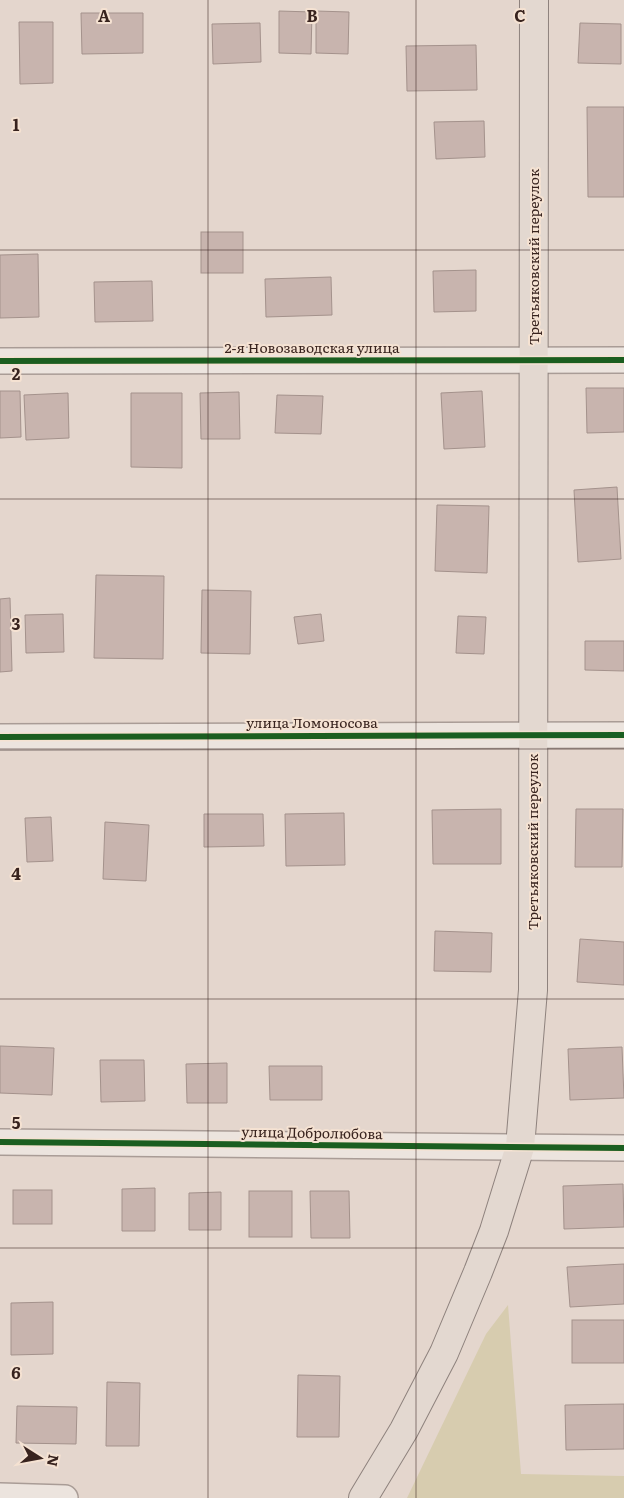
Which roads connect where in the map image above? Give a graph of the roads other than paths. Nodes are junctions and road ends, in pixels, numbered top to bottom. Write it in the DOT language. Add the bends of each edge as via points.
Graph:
graph roads {
  1 [pos="534,0"];
  2 [pos="533,360"];
  3 [pos="624,360"];
  4 [pos="0,361"];
  5 [pos="532,735"];
  6 [pos="624,735"];
  7 [pos="0,736"];
  8 [pos="0,1142"];
  9 [pos="520,1147"];
  10 [pos="624,1148"];
  11 [pos="0,1496"];
  12 [pos="65,1498"];
  13 [pos="363,1498"];
  1 -- 2 [label="main road, Третьяковский переулок"];
  2 -- 3 [label="street, 2-я Новозаводская улица"];
  2 -- 4 [label="street, 2-я Новозаводская улица"];
  2 -- 5 [label="main road, Третьяковский переулок"];
  5 -- 6 [label="street, улица Ломоносова"];
  5 -- 7 [label="street, улица Ломоносова"];
  5 -- 9 [label="main road, Третьяковский переулок" via="533,990"];
  8 -- 9 [label="street, улица Добролюбова"];
  9 -- 10 [label="street, улица Добролюбова"];
  9 -- 13 [label="main road, Третьяковский переулок" via="494,1231 462,1312 424,1392"];
  11 -- 12 [label="street"];
}
